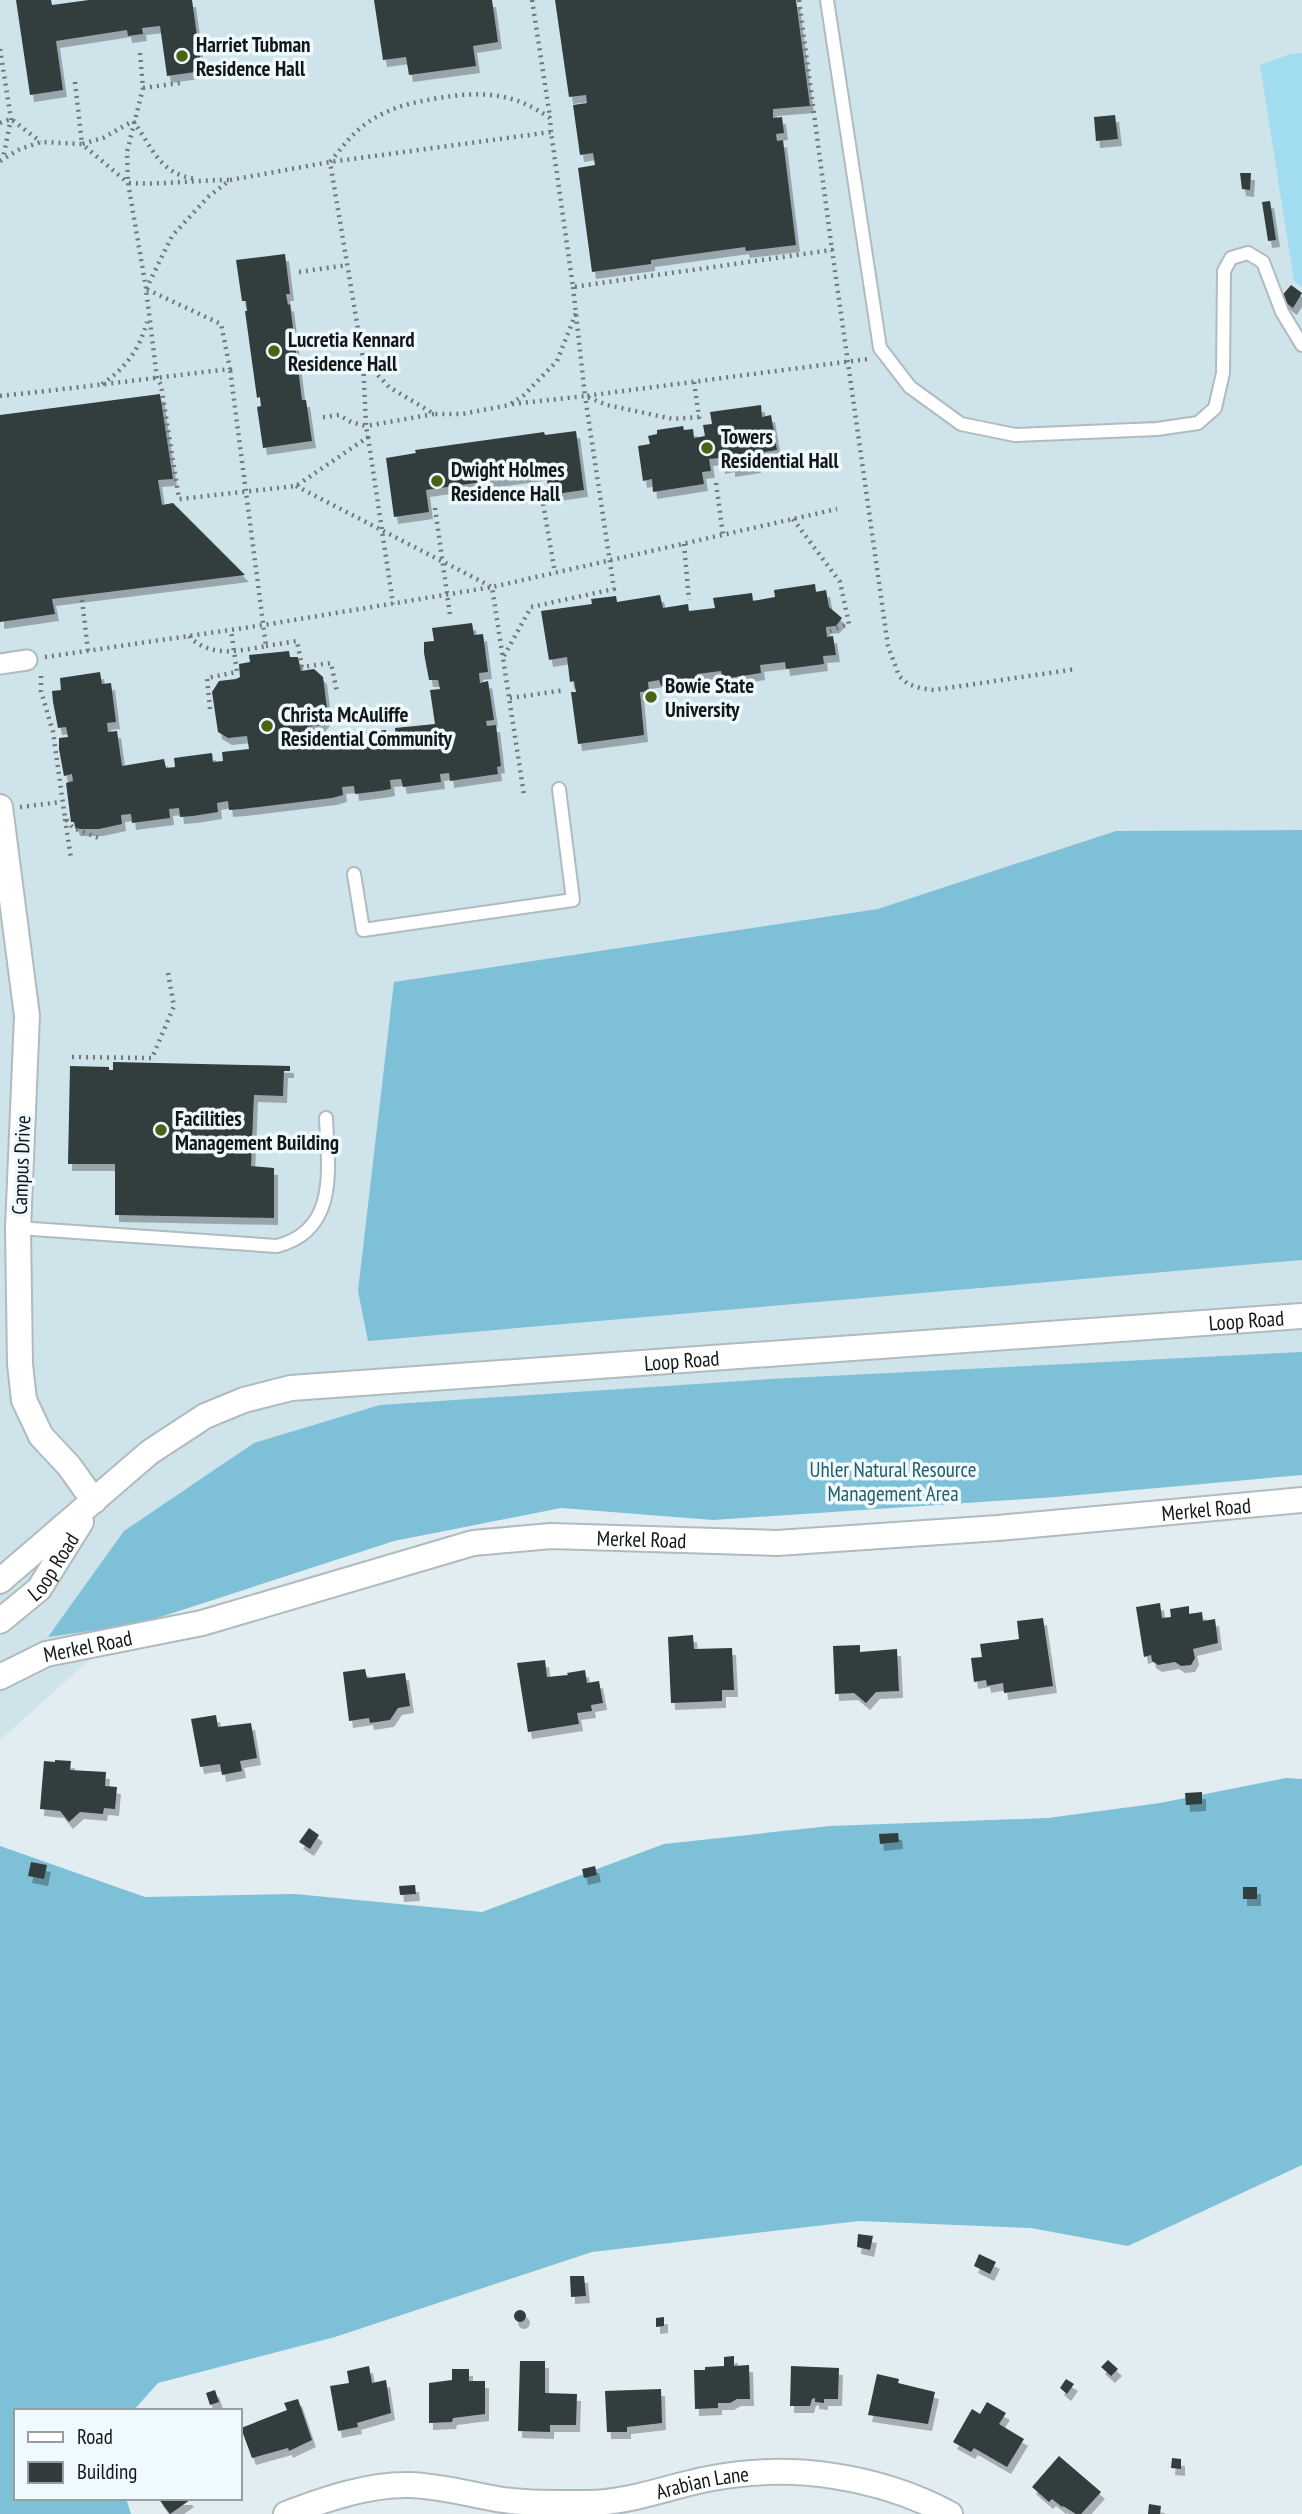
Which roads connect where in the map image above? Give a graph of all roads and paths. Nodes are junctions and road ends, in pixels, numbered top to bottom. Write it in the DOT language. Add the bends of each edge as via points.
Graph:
graph roads {
  1 [pos="532,0"];
  2 [pos="799,0"];
  3 [pos="827,0"];
  4 [pos="0,49"];
  5 [pos="140,53"];
  6 [pos="75,82"];
  7 [pos="180,83"];
  8 [pos="143,88"];
  9 [pos="550,118"];
  10 [pos="11,119"];
  11 [pos="134,121"];
  12 [pos="0,123"];
  13 [pos="551,132"];
  14 [pos="41,142"];
  15 [pos="82,144"];
  16 [pos="1,160"];
  17 [pos="330,162"];
  18 [pos="204,180"];
  19 [pos="230,180"];
  20 [pos="128,183"];
  21 [pos="832,250"];
  22 [pos="347,265"];
  23 [pos="299,272"];
  24 [pos="573,287"];
  25 [pos="146,289"];
  26 [pos="576,313"];
  27 [pos="148,318"];
  28 [pos="1302,345"];
  29 [pos="887,357"];
  30 [pos="363,359"];
  31 [pos="848,363"];
  32 [pos="230,369"];
  33 [pos="157,378"];
  34 [pos="694,383"];
  35 [pos="102,385"];
  36 [pos="0,396"];
  37 [pos="585,396"];
  38 [pos="509,405"];
  39 [pos="434,414"];
  40 [pos="318,418"];
  41 [pos="366,426"];
  42 [pos="368,437"];
  43 [pos="716,483"];
  44 [pos="296,486"];
  45 [pos="246,490"];
  46 [pos="542,497"];
  47 [pos="435,508"];
  48 [pos="837,509"];
  49 [pos="793,519"];
  50 [pos="381,530"];
  51 [pos="723,535"];
  52 [pos="684,544"];
  53 [pos="610,561"];
  54 [pos="443,562"];
  55 [pos="555,573"];
  56 [pos="492,587"];
  57 [pos="447,595"];
  58 [pos="82,600"];
  59 [pos="690,600"];
  60 [pos="393,604"];
  61 [pos="450,615"];
  62 [pos="264,625"];
  63 [pos="230,630"];
  64 [pos="827,632"];
  65 [pos="189,636"];
  66 [pos="266,646"];
  67 [pos="88,651"];
  68 [pos="235,652"];
  69 [pos="56,655"];
  70 [pos="503,656"];
  71 [pos="27,660"];
  72 [pos="51,662"];
  73 [pos="0,664"];
  74 [pos="46,668"];
  75 [pos="1076,670"];
  76 [pos="565,690"];
  77 [pos="337,692"];
  78 [pos="510,698"];
  79 [pos="210,709"];
  80 [pos="559,789"];
  81 [pos="524,795"];
  82 [pos="61,802"];
  83 [pos="0,808"];
  84 [pos="65,818"];
  85 [pos="99,838"];
  86 [pos="71,858"];
  87 [pos="354,874"];
  88 [pos="168,973"];
  89 [pos="72,1057"];
  90 [pos="326,1118"];
  91 [pos="18,1228"];
  92 [pos="1302,1316"];
  93 [pos="1302,1500"];
  94 [pos="94,1501"];
  95 [pos="0,1581"];
  96 [pos="0,1621"];
  97 [pos="0,1677"];
  98 [pos="504,2507"];
  99 [pos="286,2514"];
  100 [pos="950,2514"];
  1 -- 9 [label="path"];
  2 -- 21 [label="path"];
  3 -- 29 [label="lane" via="880,348"];
  4 -- 10 [label="path"];
  5 -- 8 [label="path"];
  6 -- 15 [label="path"];
  7 -- 8 [label="path"];
  8 -- 11 [label="path"];
  9 -- 13 [label="path"];
  9 -- 17 [label="path" via="520,101 486,94 406,103 364,125"];
  10 -- 12 [label="path"];
  10 -- 14 [label="path"];
  10 -- 16 [label="path"];
  11 -- 15 [label="path"];
  11 -- 18 [label="path" via="167,168 181,177"];
  11 -- 20 [label="path" via="127,152"];
  13 -- 17 [label="path"];
  13 -- 24 [label="path"];
  14 -- 15 [label="path"];
  14 -- 16 [label="path"];
  15 -- 20 [label="path"];
  17 -- 19 [label="path"];
  17 -- 22 [label="path"];
  18 -- 19 [label="path"];
  18 -- 20 [label="path"];
  19 -- 25 [label="path" via="172,236"];
  20 -- 25 [label="path"];
  21 -- 24 [label="path"];
  21 -- 31 [label="path"];
  22 -- 23 [label="path"];
  22 -- 30 [label="path"];
  24 -- 26 [label="path"];
  25 -- 27 [label="path"];
  25 -- 32 [label="path" via="221,324"];
  26 -- 37 [label="path"];
  26 -- 38 [label="path" via="557,361"];
  27 -- 33 [label="path"];
  27 -- 35 [label="path" via="130,361"];
  28 -- 29 [label="lane" via="1282,312 1263,262 1248,253 1231,258 1224,271 1223,373 1215,408 1198,423 1015,435 961,424 910,387"];
  29 -- 31 [label="path"];
  30 -- 39 [label="path" via="389,387"];
  30 -- 41 [label="path"];
  31 -- 34 [label="path"];
  31 -- 75 [label="path" via="888,646 899,676 908,684 934,690"];
  32 -- 33 [label="path"];
  32 -- 45 [label="path"];
  33 -- 35 [label="path"];
  33 -- 45 [label="path" via="178,499"];
  34 -- 37 [label="path"];
  34 -- 37 [label="path" via="699,417 673,419"];
  35 -- 36 [label="path"];
  37 -- 38 [label="path"];
  37 -- 53 [label="path"];
  38 -- 39 [label="path"];
  39 -- 41 [label="path"];
  40 -- 41 [label="path" via="339,415"];
  41 -- 42 [label="path"];
  42 -- 44 [label="path"];
  42 -- 50 [label="path"];
  43 -- 51 [label="path"];
  44 -- 45 [label="path"];
  44 -- 50 [label="path"];
  45 -- 62 [label="path"];
  46 -- 55 [label="path"];
  47 -- 54 [label="path"];
  48 -- 49 [label="path"];
  49 -- 51 [label="path"];
  49 -- 64 [label="path" via="840,582 849,624"];
  50 -- 54 [label="path"];
  50 -- 60 [label="path"];
  51 -- 52 [label="path"];
  52 -- 53 [label="path"];
  52 -- 59 [label="path"];
  53 -- 55 [label="path"];
  53 -- 70 [label="path" via="614,589 531,607"];
  54 -- 56 [label="path"];
  54 -- 57 [label="path"];
  55 -- 56 [label="path"];
  56 -- 57 [label="path"];
  56 -- 70 [label="path"];
  57 -- 60 [label="path"];
  57 -- 61 [label="path"];
  58 -- 67 [label="path"];
  60 -- 62 [label="path"];
  62 -- 63 [label="path"];
  62 -- 66 [label="path"];
  63 -- 65 [label="path"];
  63 -- 68 [label="path"];
  65 -- 67 [label="path"];
  65 -- 68 [label="path" via="196,644"];
  66 -- 68 [label="path"];
  66 -- 77 [label="path" via="297,641 302,667 331,663"];
  67 -- 69 [label="path"];
  68 -- 79 [label="path" via="237,672 207,678"];
  69 -- 71 [label="path"];
  69 -- 72 [label="path"];
  70 -- 78 [label="path"];
  71 -- 73 [label="street"];
  74 -- 82 [label="path" via="40,678 41,691 53,732"];
  76 -- 78 [label="path"];
  78 -- 81 [label="path"];
  80 -- 87 [label="lane" via="573,900 363,930"];
  82 -- 83 [label="path"];
  82 -- 84 [label="path"];
  83 -- 91 [label="street, Campus Drive" via="27,1016"];
  84 -- 85 [label="path" via="73,828"];
  84 -- 86 [label="path"];
  88 -- 89 [label="path" via="174,1006 152,1058"];
  90 -- 91 [label="lane" via="329,1178 325,1203 306,1232 293,1242 277,1246"];
  91 -- 94 [label="street, Campus Drive" via="23,1400 41,1436"];
  92 -- 94 [label="street, Loop Road" via="291,1388 205,1416 150,1452"];
  93 -- 97 [label="street, Merkel Road" via="777,1543 551,1536 473,1543 202,1623 46,1654"];
  94 -- 95 [label="street, Loop Road"];
  94 -- 96 [label="street, Loop Road" via="39,1589"];
  98 -- 99 [label="street, Arabian Lane" via="453,2489 407,2485 325,2500"];
  98 -- 100 [label="street, Arabian Lane" via="592,2503 716,2477 801,2472 893,2490"];
}
